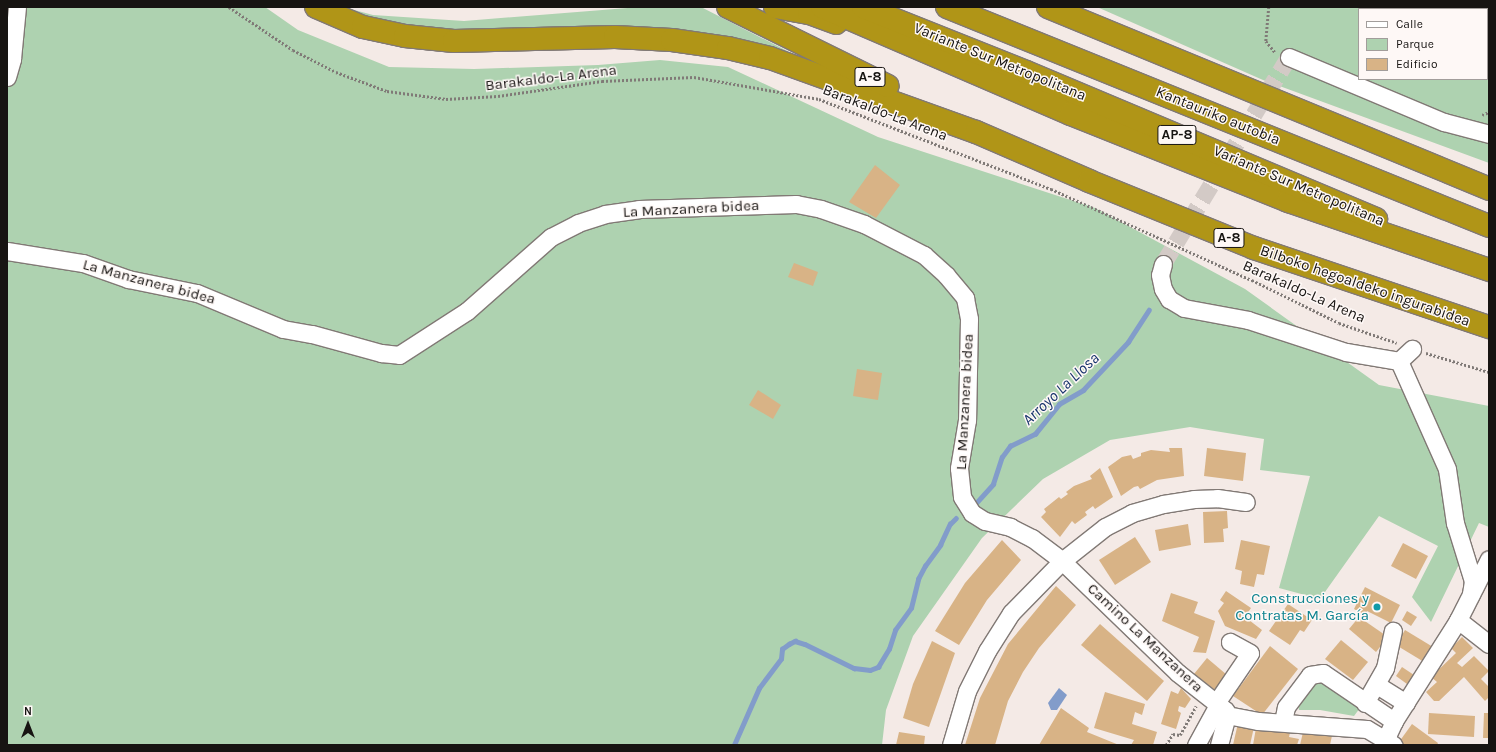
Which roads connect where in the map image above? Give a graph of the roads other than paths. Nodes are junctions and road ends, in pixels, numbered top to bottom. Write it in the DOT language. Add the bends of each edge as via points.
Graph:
graph roads {
  1 [pos="17,7"];
  2 [pos="316,7"];
  3 [pos="728,7"];
  4 [pos="775,7"];
  5 [pos="822,7"];
  6 [pos="863,7"];
  7 [pos="947,7"];
  8 [pos="1048,7"];
  9 [pos="1290,57"];
  10 [pos="940,59"];
  11 [pos="7,77"];
  12 [pos="976,132"];
  13 [pos="1489,134"];
  14 [pos="1489,189"];
  15 [pos="1489,226"];
  16 [pos="7,251"];
  17 [pos="1163,264"];
  18 [pos="1489,269"];
  19 [pos="1489,327"];
  20 [pos="1412,349"];
  21 [pos="1399,361"];
  22 [pos="1246,502"];
  23 [pos="1489,559"];
  24 [pos="1062,561"];
  25 [pos="1471,594"];
  26 [pos="1458,620"];
  27 [pos="1394,631"];
  28 [pos="1230,642"];
  29 [pos="1489,644"];
  30 [pos="1377,685"];
  31 [pos="1365,703"];
  32 [pos="1406,703"];
  33 [pos="1220,708"];
  34 [pos="1394,721"];
  35 [pos="1283,722"];
  36 [pos="1372,730"];
  37 [pos="1389,743"];
  38 [pos="951,745"];
  39 [pos="1196,745"];
  40 [pos="1220,745"];
  1 -- 11 [label="street" via="12,60"];
  2 -- 12 [label="highway" via="363,27 405,36 447,40 615,37 672,40 728,48 814,72"];
  3 -- 12 [label="highway, A-8"];
  4 -- 10 [label="highway" via="809,13"];
  5 -- 10 [label="highway"];
  6 -- 18 [label="highway, Variante Sur Metropolitana / AP-8" via="1265,171"];
  7 -- 15 [label="highway, Kantauriko autobia"];
  8 -- 14 [label="highway"];
  9 -- 13 [label="street" via="1444,122"];
  10 -- 18 [label="highway" via="1288,202"];
  12 -- 19 [label="highway, Bilboko hegoaldeko ingurabidea / A-8" via="1254,248"];
  16 -- 24 [label="street, La Manzanera bidea" via="84,263 128,279 197,293 283,329 312,334 380,353 399,355 467,311 551,237 578,223 605,214 639,209 796,204 821,209 888,235 924,255 946,275 965,298 969,319 966,420 959,468 962,497 972,513 985,521 1010,527 1032,538"];
  17 -- 21 [label="street" via="1160,275 1163,289 1169,299 1184,308 1248,320 1346,352"];
  20 -- 21 [label="street"];
  21 -- 25 [label="street" via="1446,469 1455,523 1473,581"];
  22 -- 24 [label="street" via="1194,499 1132,513 1105,527"];
  23 -- 25 [label="street"];
  24 -- 33 [label="street, Camino La Manzanera" via="1178,673"];
  24 -- 38 [label="street" via="1011,613 987,651 967,691"];
  25 -- 26 [label="street"];
  26 -- 29 [label="street"];
  26 -- 32 [label="street"];
  27 -- 30 [label="street"];
  28 -- 33 [label="street" via="1250,653"];
  30 -- 31 [label="street"];
  30 -- 32 [label="street"];
  31 -- 34 [label="street"];
  31 -- 35 [label="street" via="1323,673 1310,674 1286,707"];
  32 -- 34 [label="street"];
  33 -- 35 [label="street"];
  33 -- 39 [label="street"];
  33 -- 40 [label="street"];
  34 -- 36 [label="street" via="1385,722"];
  34 -- 37 [label="street"];
  35 -- 36 [label="street" via="1344,725"];
  36 -- 37 [label="street"];
}
